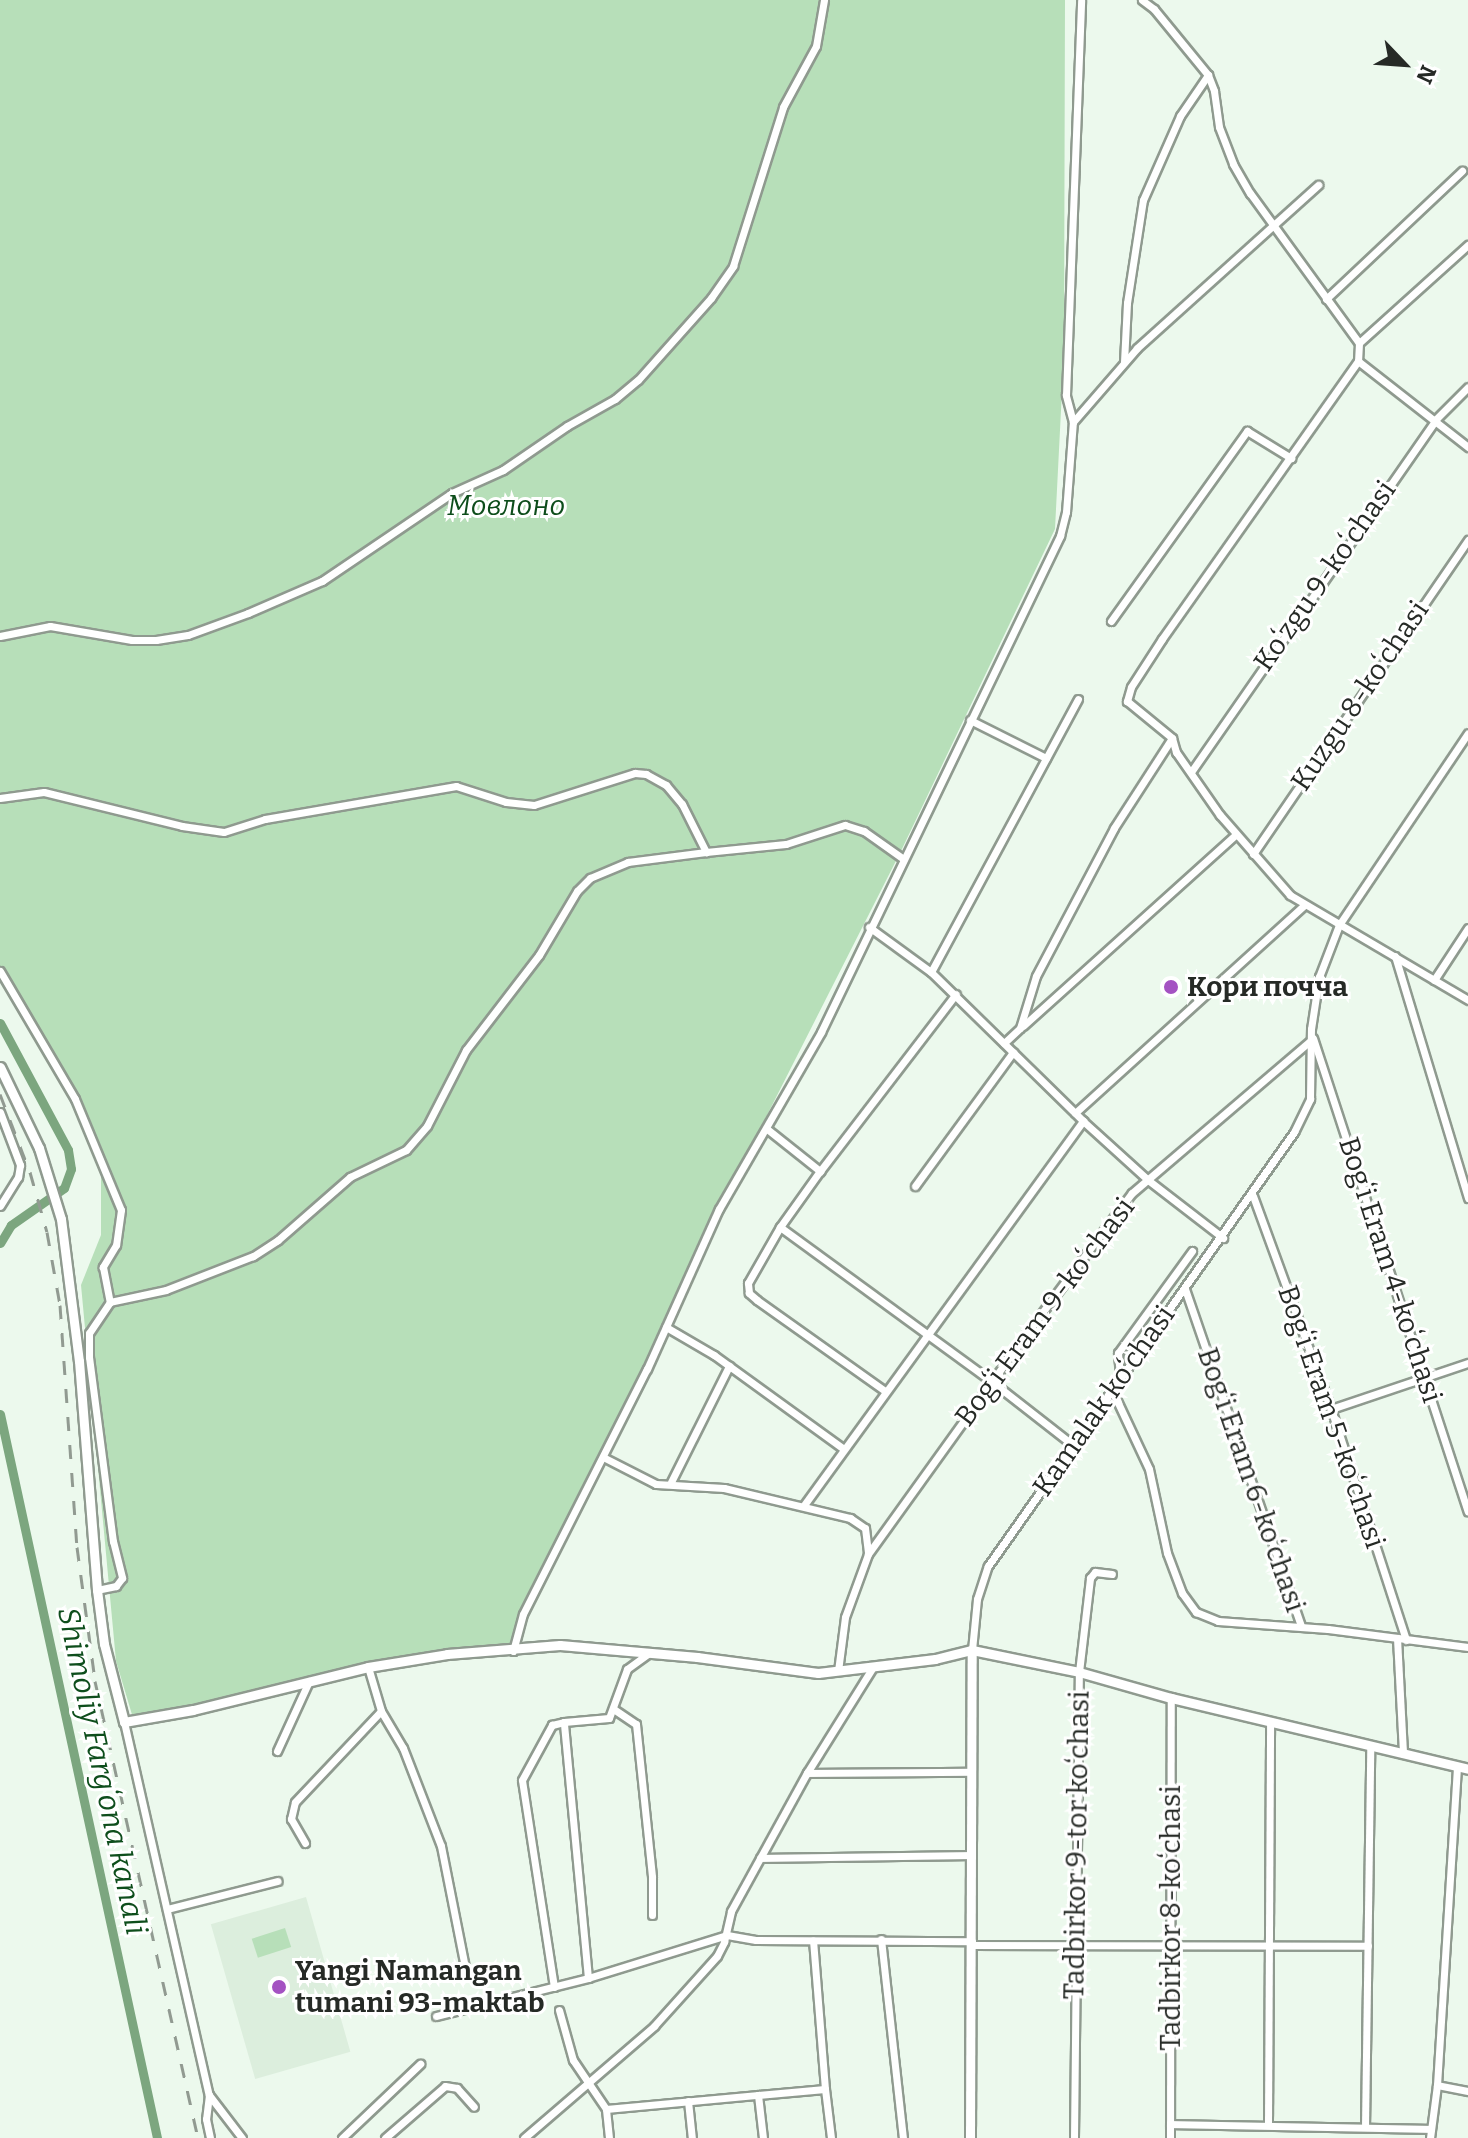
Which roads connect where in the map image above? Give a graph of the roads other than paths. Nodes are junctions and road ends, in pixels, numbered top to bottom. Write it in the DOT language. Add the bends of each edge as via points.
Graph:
graph roads {
  1 [pos="824,0"];
  2 [pos="1081,0"];
  3 [pos="1142,0"];
  4 [pos="1208,75"];
  5 [pos="1462,171"];
  6 [pos="1318,185"];
  7 [pos="1275,225"];
  8 [pos="1468,245"];
  9 [pos="1326,299"];
  10 [pos="1359,343"];
  11 [pos="1358,361"];
  12 [pos="1124,362"];
  13 [pos="1468,387"];
  14 [pos="1436,419"];
  15 [pos="1073,422"];
  16 [pos="1468,447"];
  17 [pos="1291,458"];
  18 [pos="1468,540"];
  19 [pos="1111,621"];
  20 [pos="0,636"];
  21 [pos="1078,699"];
  22 [pos="970,720"];
  23 [pos="1468,733"];
  24 [pos="1172,738"];
  25 [pos="1046,758"];
  26 [pos="1191,772"];
  27 [pos="0,798"];
  28 [pos="1235,835"];
  29 [pos="706,852"];
  30 [pos="1253,854"];
  31 [pos="902,858"];
  32 [pos="1304,905"];
  33 [pos="1339,925"];
  34 [pos="869,927"];
  35 [pos="1468,928"];
  36 [pos="1395,956"];
  37 [pos="0,971"];
  38 [pos="931,972"];
  39 [pos="1434,980"];
  40 [pos="956,994"];
  41 [pos="1468,1000"];
  42 [pos="1020,1028"];
  43 [pos="1311,1029"];
  44 [pos="1311,1040"];
  45 [pos="1004,1043"];
  46 [pos="1013,1052"];
  47 [pos="0,1067"];
  48 [pos="0,1112"];
  49 [pos="1075,1113"];
  50 [pos="1083,1121"];
  51 [pos="767,1129"];
  52 [pos="820,1171"];
  53 [pos="1148,1180"];
  54 [pos="915,1186"];
  55 [pos="1253,1196"];
  56 [pos="1468,1198"];
  57 [pos="0,1206"];
  58 [pos="780,1227"];
  59 [pos="1223,1238"];
  60 [pos="1192,1251"];
  61 [pos="1185,1289"];
  62 [pos="110,1302"];
  63 [pos="666,1327"];
  64 [pos="926,1334"];
  65 [pos="1468,1363"];
  66 [pos="729,1366"];
  67 [pos="1120,1376"];
  68 [pos="1425,1376"];
  69 [pos="991,1381"];
  70 [pos="1112,1390"];
  71 [pos="885,1391"];
  72 [pos="1331,1409"];
  73 [pos="1073,1445"];
  74 [pos="844,1449"];
  75 [pos="603,1457"];
  76 [pos="671,1482"];
  77 [pos="804,1505"];
  78 [pos="1468,1511"];
  79 [pos="868,1554"];
  80 [pos="1112,1574"];
  81 [pos="97,1590"];
  82 [pos="1301,1626"];
  83 [pos="1401,1639"];
  84 [pos="1468,1647"];
  85 [pos="972,1650"];
  86 [pos="513,1651"];
  87 [pos="651,1652"];
  88 [pos="368,1667"];
  89 [pos="873,1667"];
  90 [pos="838,1671"];
  91 [pos="1079,1672"];
  92 [pos="309,1681"];
  93 [pos="1171,1698"];
  94 [pos="615,1710"];
  95 [pos="381,1711"];
  96 [pos="1270,1721"];
  97 [pos="124,1722"];
  98 [pos="564,1722"];
  99 [pos="1370,1746"];
  100 [pos="277,1751"];
  101 [pos="1403,1754"];
  102 [pos="1463,1768"];
  103 [pos="970,1772"];
  104 [pos="807,1773"];
  105 [pos="305,1843"];
  106 [pos="971,1855"];
  107 [pos="760,1858"];
  108 [pos="278,1881"];
  109 [pos="167,1909"];
  110 [pos="652,1915"];
  111 [pos="727,1935"];
  112 [pos="881,1939"];
  113 [pos="813,1940"];
  114 [pos="972,1943"];
  115 [pos="1171,1945"];
  116 [pos="1268,1945"];
  117 [pos="1076,1946"];
  118 [pos="1368,1946"];
  119 [pos="465,1967"];
  120 [pos="588,1978"];
  121 [pos="554,1987"];
  122 [pos="559,2010"];
  123 [pos="436,2016"];
  124 [pos="420,2064"];
  125 [pos="590,2082"];
  126 [pos="1437,2085"];
  127 [pos="825,2089"];
  128 [pos="1468,2091"];
  129 [pos="209,2095"];
  130 [pos="758,2095"];
  131 [pos="688,2101"];
  132 [pos="474,2107"];
  133 [pos="606,2109"];
  134 [pos="1170,2124"];
  135 [pos="1268,2124"];
  136 [pos="1365,2127"];
  137 [pos="1430,2134"];
  138 [pos="210,2138"];
  139 [pos="242,2138"];
  140 [pos="342,2138"];
  141 [pos="385,2138"];
  142 [pos="524,2138"];
  143 [pos="609,2138"];
  144 [pos="692,2138"];
  145 [pos="763,2138"];
  146 [pos="831,2138"];
  147 [pos="903,2138"];
  148 [pos="970,2138"];
  149 [pos="1074,2138"];
  150 [pos="1170,2138"];
  1 -- 20 [label="street" via="816,46 783,107 733,266 711,298 615,399 503,470 452,493 322,581 248,613 188,635 156,640 50,626"];
  2 -- 15 [label="street" via="1066,395"];
  3 -- 4 [label="street"];
  4 -- 7 [label="street" via="1233,164"];
  4 -- 12 [label="street" via="1180,116 1143,200"];
  5 -- 9 [label="street"];
  6 -- 7 [label="street"];
  7 -- 9 [label="street"];
  7 -- 12 [label="street"];
  8 -- 10 [label="street"];
  9 -- 10 [label="street"];
  10 -- 11 [label="street"];
  11 -- 14 [label="street"];
  11 -- 17 [label="street"];
  12 -- 15 [label="street"];
  13 -- 14 [label="street, Koʻzgu 9-koʻchasi"];
  14 -- 16 [label="street"];
  14 -- 26 [label="street, Koʻzgu 9-koʻchasi"];
  15 -- 22 [label="street" via="1060,536"];
  17 -- 19 [label="street" via="1247,431"];
  17 -- 24 [label="street" via="1131,687 1127,701"];
  18 -- 30 [label="street, Kuzgu 8-koʻchasi"];
  21 -- 25 [label="street"];
  22 -- 25 [label="street"];
  22 -- 31 [label="street"];
  23 -- 33 [label="street, Kamalak koʻchasi"];
  24 -- 26 [label="street"];
  24 -- 42 [label="street" via="1114,828 1041,966"];
  25 -- 38 [label="street"];
  26 -- 28 [label="street"];
  27 -- 29 [label="street" via="44,792 224,832 265,819 456,786 534,805 635,773 666,785"];
  28 -- 30 [label="street"];
  28 -- 42 [label="street"];
  29 -- 31 [label="street" via="786,844 845,825 864,831"];
  29 -- 62 [label="street" via="628,862 590,878 466,1050 427,1126 406,1150 350,1177 253,1256 166,1290"];
  30 -- 32 [label="street"];
  31 -- 34 [label="street"];
  32 -- 33 [label="street"];
  32 -- 49 [label="street"];
  33 -- 36 [label="street"];
  33 -- 43 [label="street, Kamalak koʻchasi" via="1319,977"];
  34 -- 38 [label="street, Bogʻi Eram 9-koʻchasi"];
  34 -- 51 [label="street" via="821,1032"];
  35 -- 39 [label="street"];
  36 -- 39 [label="street"];
  36 -- 56 [label="street"];
  37 -- 62 [label="street" via="75,1099 118,1202 121,1229 103,1267"];
  38 -- 40 [label="street, Bogʻi Eram 9-koʻchasi"];
  39 -- 41 [label="street"];
  40 -- 45 [label="street, Bogʻi Eram 9-koʻchasi"];
  40 -- 52 [label="street"];
  42 -- 45 [label="street"];
  43 -- 44 [label="street, Kamalak koʻchasi"];
  43 -- 68 [label="street, Bogʻi Eram 4-koʻchasi"];
  44 -- 53 [label="street"];
  44 -- 55 [label="street, Kamalak koʻchasi" via="1310,1099"];
  45 -- 46 [label="street, Bogʻi Eram 9-koʻchasi"];
  46 -- 49 [label="street, Bogʻi Eram 9-koʻchasi"];
  46 -- 54 [label="street"];
  47 -- 81 [label="street" via="26,1117 61,1219 79,1361"];
  48 -- 57 [label="street" via="20,1165"];
  49 -- 50 [label="street, Bogʻi Eram 9-koʻchasi"];
  50 -- 53 [label="street, Bogʻi Eram 9-koʻchasi"];
  50 -- 64 [label="street"];
  51 -- 52 [label="street"];
  51 -- 63 [label="street" via="719,1209"];
  52 -- 58 [label="street"];
  53 -- 59 [label="street"];
  53 -- 69 [label="street, Bogʻi Eram 9-koʻchasi" via="1132,1193"];
  55 -- 59 [label="street, Kamalak koʻchasi"];
  55 -- 72 [label="street, Bogʻi Eram 5-koʻchasi"];
  58 -- 64 [label="street"];
  58 -- 71 [label="street" via="750,1277 749,1293"];
  59 -- 61 [label="street, Kamalak koʻchasi"];
  60 -- 67 [label="street" via="1118,1353"];
  61 -- 67 [label="street, Kamalak koʻchasi"];
  61 -- 82 [label="street, Bogʻi Eram 6-koʻchasi"];
  62 -- 81 [label="street" via="92,1325 88,1340 122,1578 116,1586"];
  63 -- 66 [label="street"];
  63 -- 75 [label="street"];
  64 -- 69 [label="street"];
  64 -- 71 [label="street"];
  65 -- 68 [label="street"];
  66 -- 74 [label="street"];
  66 -- 76 [label="street"];
  67 -- 70 [label="street, Kamalak koʻchasi"];
  68 -- 72 [label="street"];
  68 -- 78 [label="street, Bogʻi Eram 4-koʻchasi"];
  69 -- 73 [label="street"];
  69 -- 79 [label="street, Bogʻi Eram 9-koʻchasi"];
  70 -- 73 [label="street, Kamalak koʻchasi"];
  70 -- 82 [label="street" via="1149,1469 1167,1553 1196,1612 1218,1621"];
  71 -- 74 [label="street"];
  72 -- 83 [label="street, Bogʻi Eram 5-koʻchasi"];
  73 -- 85 [label="street, Kamalak koʻchasi" via="988,1566 977,1599"];
  74 -- 77 [label="street"];
  75 -- 76 [label="street" via="649,1481"];
  75 -- 86 [label="street" via="523,1614"];
  76 -- 77 [label="street"];
  77 -- 79 [label="street" via="859,1522 868,1535"];
  79 -- 90 [label="street, Bogʻi Eram 9-koʻchasi" via="845,1617"];
  80 -- 91 [label="street, Tadbirkor 9-tor koʻchasi" via="1095,1572 1090,1578"];
  81 -- 97 [label="street"];
  82 -- 83 [label="street"];
  83 -- 84 [label="street"];
  83 -- 101 [label="street, Bogʻi Eram 5-koʻchasi"];
  85 -- 89 [label="street"];
  85 -- 91 [label="street"];
  85 -- 103 [label="street, Kamalak koʻchasi"];
  86 -- 87 [label="street" via="560,1645"];
  86 -- 88 [label="street" via="447,1654"];
  87 -- 90 [label="street" via="818,1673"];
  87 -- 94 [label="street" via="627,1669"];
  88 -- 92 [label="street"];
  88 -- 95 [label="street"];
  89 -- 90 [label="street"];
  89 -- 104 [label="street"];
  91 -- 93 [label="street"];
  91 -- 117 [label="street, Tadbirkor 9-tor koʻchasi"];
  92 -- 97 [label="street"];
  92 -- 100 [label="street"];
  93 -- 96 [label="street"];
  93 -- 115 [label="street, Tadbirkor 8-koʻchasi"];
  94 -- 98 [label="street" via="604,1719"];
  94 -- 110 [label="street" via="636,1724"];
  95 -- 105 [label="street" via="295,1802 291,1819"];
  95 -- 119 [label="street" via="403,1748 441,1846"];
  96 -- 99 [label="street"];
  96 -- 116 [label="street"];
  97 -- 109 [label="street"];
  98 -- 120 [label="street"];
  98 -- 121 [label="street" via="552,1725 522,1780"];
  99 -- 101 [label="street"];
  99 -- 118 [label="street"];
  101 -- 102 [label="street"];
  102 -- 126 [label="street"];
  103 -- 104 [label="street"];
  103 -- 106 [label="street, Kamalak koʻchasi"];
  104 -- 107 [label="street"];
  106 -- 107 [label="street"];
  106 -- 114 [label="street, Kamalak koʻchasi"];
  107 -- 111 [label="street" via="731,1911"];
  108 -- 109 [label="street"];
  109 -- 129 [label="street"];
  111 -- 113 [label="street"];
  111 -- 120 [label="street"];
  111 -- 125 [label="street" via="717,1956 669,2011"];
  112 -- 113 [label="street"];
  112 -- 114 [label="street"];
  112 -- 147 [label="street"];
  113 -- 127 [label="street"];
  114 -- 117 [label="street"];
  114 -- 148 [label="street, Kamalak koʻchasi"];
  115 -- 116 [label="street"];
  115 -- 117 [label="street"];
  115 -- 134 [label="street, Tadbirkor 8-koʻchasi"];
  116 -- 118 [label="street"];
  116 -- 135 [label="street"];
  117 -- 149 [label="street, Tadbirkor 9-tor koʻchasi"];
  118 -- 136 [label="street"];
  120 -- 121 [label="street"];
  121 -- 123 [label="street"];
  122 -- 125 [label="street" via="573,2060"];
  124 -- 140 [label="street"];
  125 -- 133 [label="street"];
  125 -- 142 [label="street"];
  126 -- 128 [label="street"];
  126 -- 137 [label="street"];
  127 -- 130 [label="street"];
  127 -- 146 [label="street"];
  129 -- 138 [label="street"];
  129 -- 139 [label="street"];
  130 -- 131 [label="street"];
  130 -- 145 [label="street"];
  131 -- 133 [label="street"];
  131 -- 144 [label="street"];
  132 -- 141 [label="street" via="457,2088 445,2086"];
  133 -- 143 [label="street"];
  134 -- 135 [label="street"];
  134 -- 150 [label="street, Tadbirkor 8-koʻchasi"];
  135 -- 136 [label="street"];
  136 -- 137 [label="street"];
}
